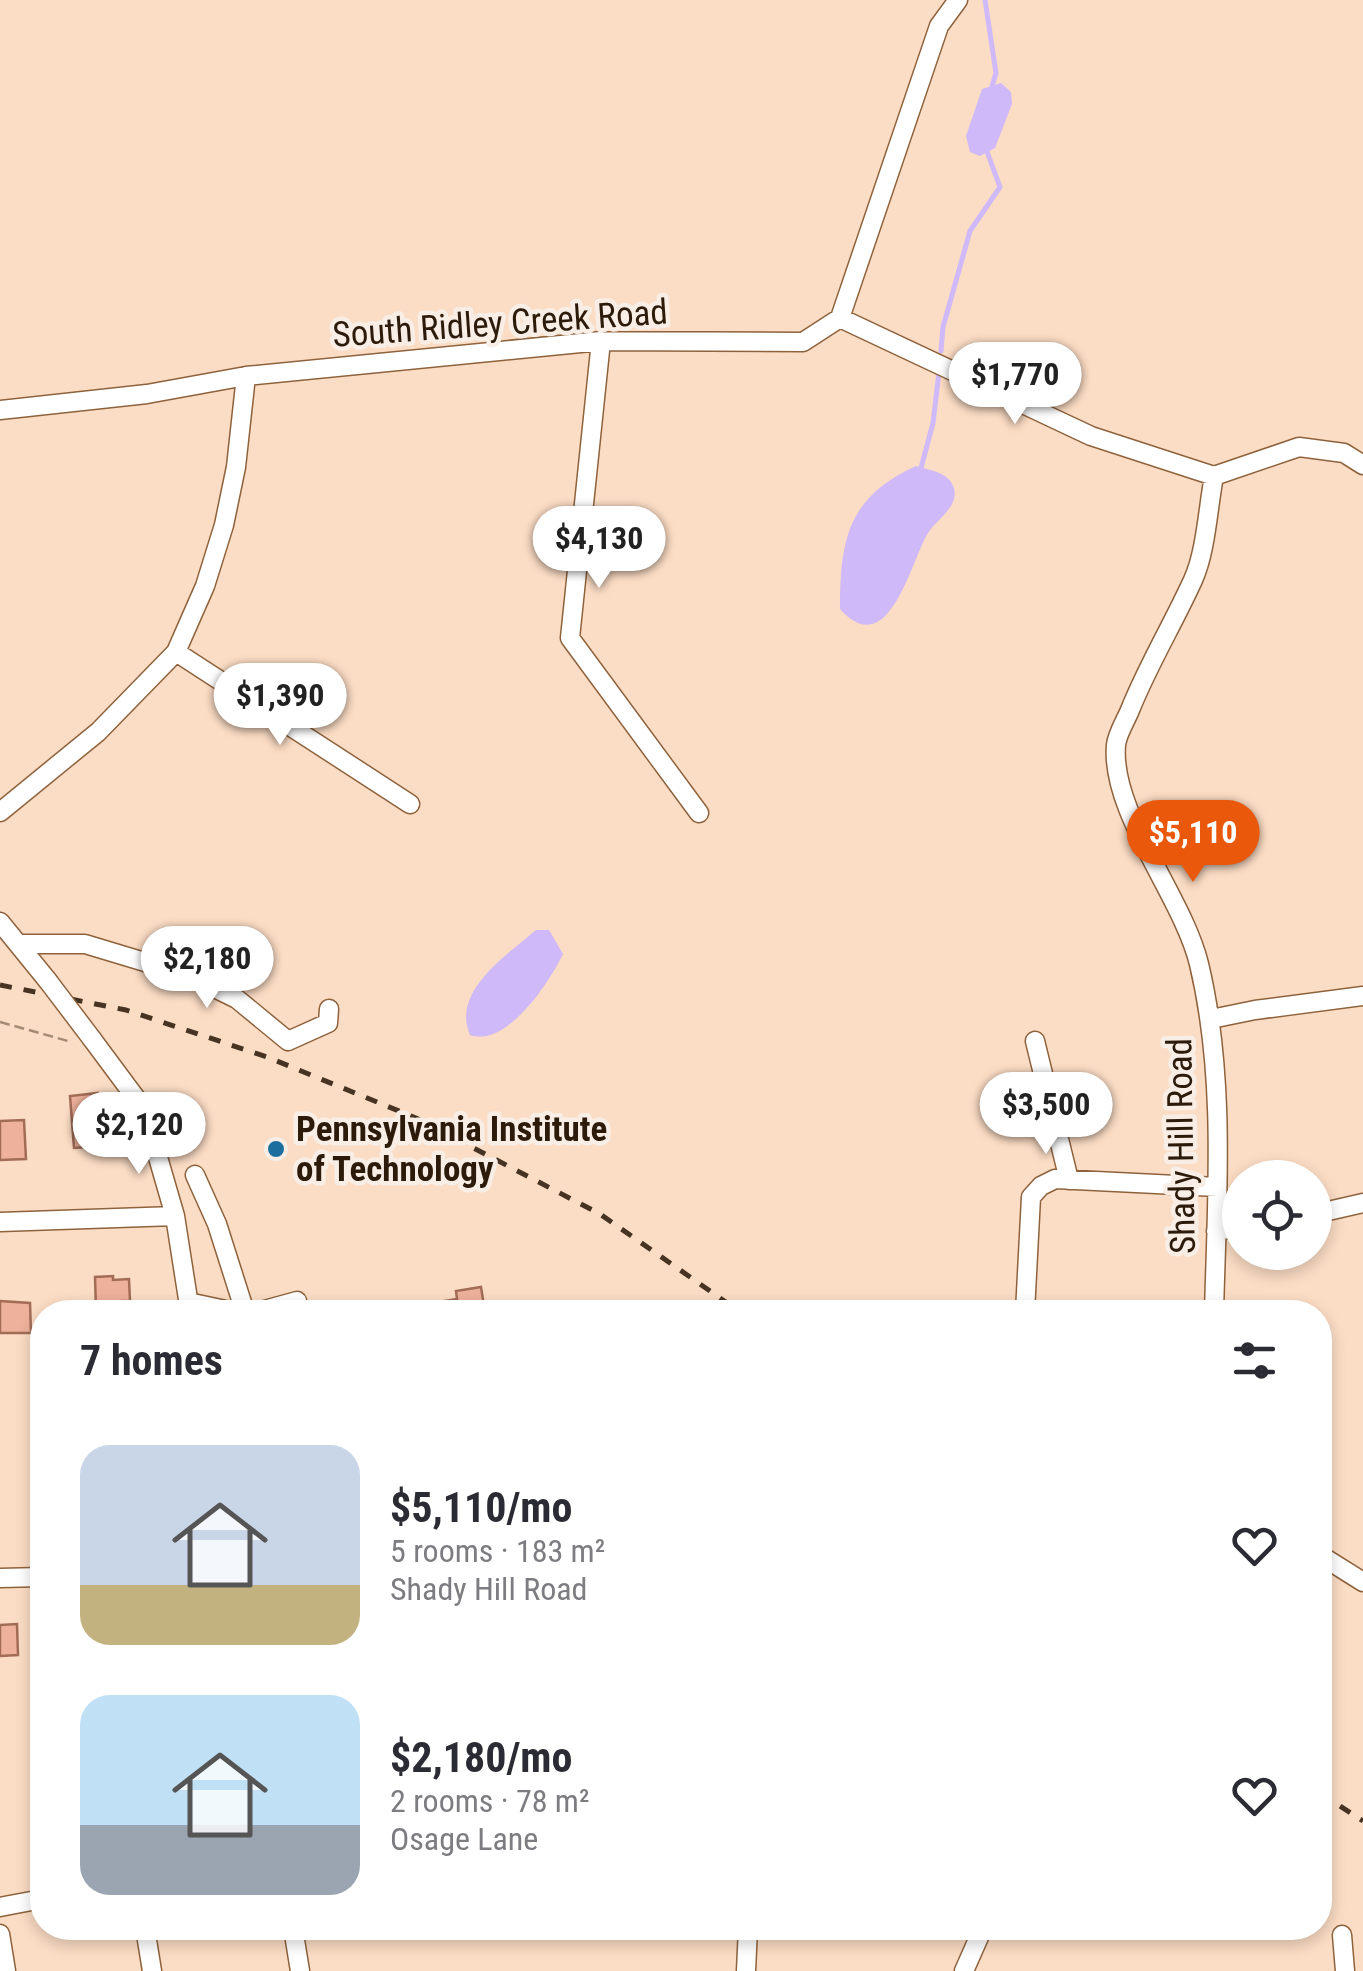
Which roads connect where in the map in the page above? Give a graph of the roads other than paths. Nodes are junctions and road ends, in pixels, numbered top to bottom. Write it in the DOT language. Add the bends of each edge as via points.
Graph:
graph roads {
  1 [pos="958,0"];
  2 [pos="840,318"];
  3 [pos="601,341"];
  4 [pos="246,376"];
  5 [pos="0,410"];
  6 [pos="1363,465"];
  7 [pos="1214,476"];
  8 [pos="176,652"];
  9 [pos="410,804"];
  10 [pos="0,812"];
  11 [pos="699,813"];
  12 [pos="1,924"];
  13 [pos="20,944"];
  14 [pos="1363,996"];
  15 [pos="329,1008"];
  16 [pos="1211,1020"];
  17 [pos="1035,1041"];
  18 [pos="195,1175"];
  19 [pos="1068,1180"];
  20 [pos="1217,1187"];
  21 [pos="1363,1203"];
  22 [pos="1332,1210"];
  23 [pos="175,1216"];
  24 [pos="0,1222"];
  25 [pos="1222,1230"];
  26 [pos="1216,1231"];
  27 [pos="188,1300"];
  28 [pos="242,1300"];
  29 [pos="1026,1300"];
  30 [pos="1214,1300"];
  31 [pos="1332,1563"];
  32 [pos="0,1578"];
  33 [pos="30,1578"];
  34 [pos="1363,1582"];
  35 [pos="30,1901"];
  36 [pos="0,1906"];
  37 [pos="0,1934"];
  38 [pos="1342,1935"];
  39 [pos="146,1940"];
  40 [pos="295,1940"];
  41 [pos="747,1940"];
  42 [pos="978,1940"];
  43 [pos="6,1971"];
  44 [pos="152,1971"];
  45 [pos="300,1971"];
  46 [pos="746,1971"];
  47 [pos="964,1971"];
  48 [pos="1345,1971"];
  1 -- 2 [label="street" via="939,26"];
  2 -- 3 [label="street, South Ridley Creek Road" via="802,342"];
  2 -- 7 [label="street" via="1091,436"];
  3 -- 4 [label="street, South Ridley Creek Road"];
  3 -- 11 [label="street" via="570,638"];
  4 -- 5 [label="street, South Ridley Creek Road"];
  4 -- 8 [label="street" via="224,525"];
  6 -- 7 [label="street" via="1344,453 1299,447"];
  7 -- 16 [label="street, Shady Hill Road" via="1195,575 1116,744 1122,788 1198,958"];
  8 -- 9 [label="street"];
  8 -- 10 [label="street" via="98,732"];
  12 -- 13 [label="street"];
  13 -- 15 [label="street" via="86,944 188,975 237,999 288,1041 328,1023"];
  13 -- 23 [label="street, bridge" via="83,1040 144,1109"];
  14 -- 16 [label="street"];
  16 -- 20 [label="street, Shady Hill Road"];
  17 -- 19 [label="street"];
  18 -- 28 [label="street"];
  19 -- 20 [label="street"];
  19 -- 29 [label="street" via="1054,1179 1031,1197"];
  20 -- 26 [label="street, Shady Hill Road"];
  21 -- 22 [label="street"];
  23 -- 24 [label="street"];
  23 -- 27 [label="street"];
  25 -- 26 [label="street"];
  26 -- 30 [label="street, Shady Hill Road"];
  31 -- 34 [label="street"];
  32 -- 33 [label="street"];
  35 -- 36 [label="street"];
  37 -- 43 [label="street"];
  38 -- 48 [label="street"];
  39 -- 44 [label="street"];
  40 -- 45 [label="street"];
  41 -- 46 [label="street"];
  42 -- 47 [label="street"];
}
